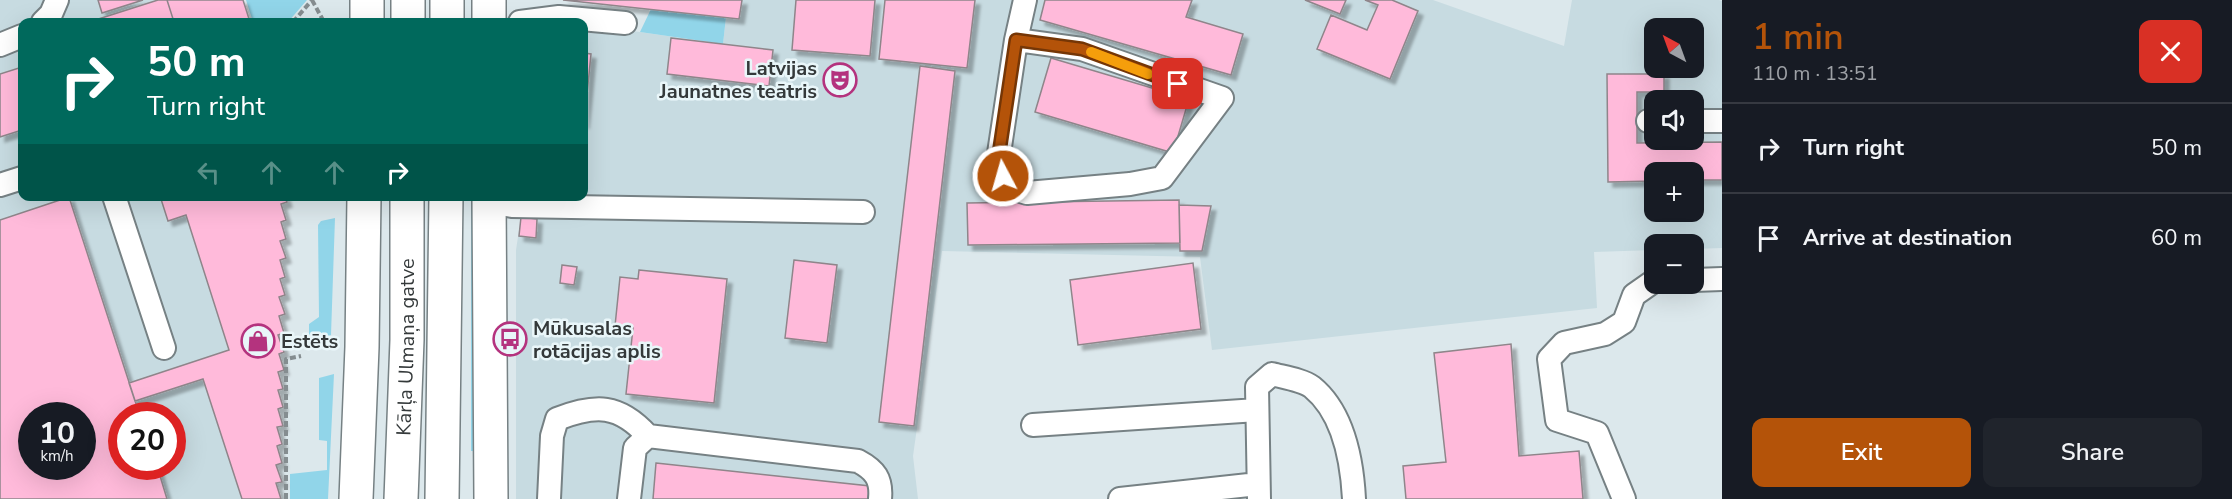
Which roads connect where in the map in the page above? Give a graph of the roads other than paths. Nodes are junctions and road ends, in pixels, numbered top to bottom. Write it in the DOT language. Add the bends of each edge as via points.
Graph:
graph roads {
  1 [pos="57,0"];
  2 [pos="367,0"];
  3 [pos="408,0"];
  4 [pos="447,0"];
  5 [pos="489,0"];
  6 [pos="1024,0"];
  7 [pos="522,15"];
  8 [pos="47,18"];
  9 [pos="367,18"];
  10 [pos="408,18"];
  11 [pos="447,18"];
  12 [pos="489,18"];
  13 [pos="570,18"];
  14 [pos="588,20"];
  15 [pos="625,23"];
  16 [pos="18,38"];
  17 [pos="1016,40"];
  18 [pos="0,45"];
  19 [pos="1704,121"];
  20 [pos="1722,121"];
  21 [pos="18,179"];
  22 [pos="0,185"];
  23 [pos="116,201"];
  24 [pos="364,201"];
  25 [pos="407,201"];
  26 [pos="446,201"];
  27 [pos="489,201"];
  28 [pos="496,201"];
  29 [pos="863,212"];
  30 [pos="1722,279"];
  31 [pos="1704,280"];
  32 [pos="1644,288"];
  33 [pos="164,348"];
  34 [pos="1257,410"];
  35 [pos="1033,425"];
  36 [pos="648,436"];
  37 [pos="1259,491"];
  38 [pos="356,499"];
  39 [pos="400,499"];
  40 [pos="442,499"];
  41 [pos="491,499"];
  42 [pos="549,499"];
  43 [pos="629,499"];
  44 [pos="880,499"];
  45 [pos="1120,499"];
  46 [pos="1354,499"];
  47 [pos="1624,499"];
  1 -- 8 [label="lane"];
  2 -- 9 [label="highway"];
  3 -- 10 [label="highway"];
  4 -- 11 [label="highway"];
  5 -- 12 [label="highway"];
  6 -- 17 [label="lane"];
  7 -- 13 [label="lane"];
  14 -- 15 [label="lane"];
  16 -- 18 [label="lane"];
  17 -- 17 [label="lane" via="998,160 1013,189 1027,193 1162,178 1222,98 1082,49"];
  19 -- 20 [label="lane"];
  21 -- 22 [label="lane"];
  23 -- 33 [label="lane"];
  24 -- 38 [label="highway"];
  25 -- 39 [label="highway, Kārļa Ulmaņa gatve" via="407,340"];
  26 -- 40 [label="highway, Kārļa Ulmaņa gatve"];
  27 -- 41 [label="highway"];
  28 -- 29 [label="lane" via="512,206"];
  30 -- 31 [label="lane"];
  32 -- 47 [label="lane" via="1634,295 1624,322 1605,334 1564,343 1549,359 1557,420 1597,433"];
  34 -- 35 [label="lane"];
  34 -- 37 [label="lane"];
  34 -- 46 [label="lane" via="1257,387 1272,374 1311,386 1338,420 1352,472"];
  36 -- 42 [label="lane" via="634,420 604,408 582,409 557,419 552,436"];
  36 -- 43 [label="lane" via="634,448"];
  36 -- 44 [label="lane" via="858,461 874,469 881,487"];
  37 -- 45 [label="lane"];
}
